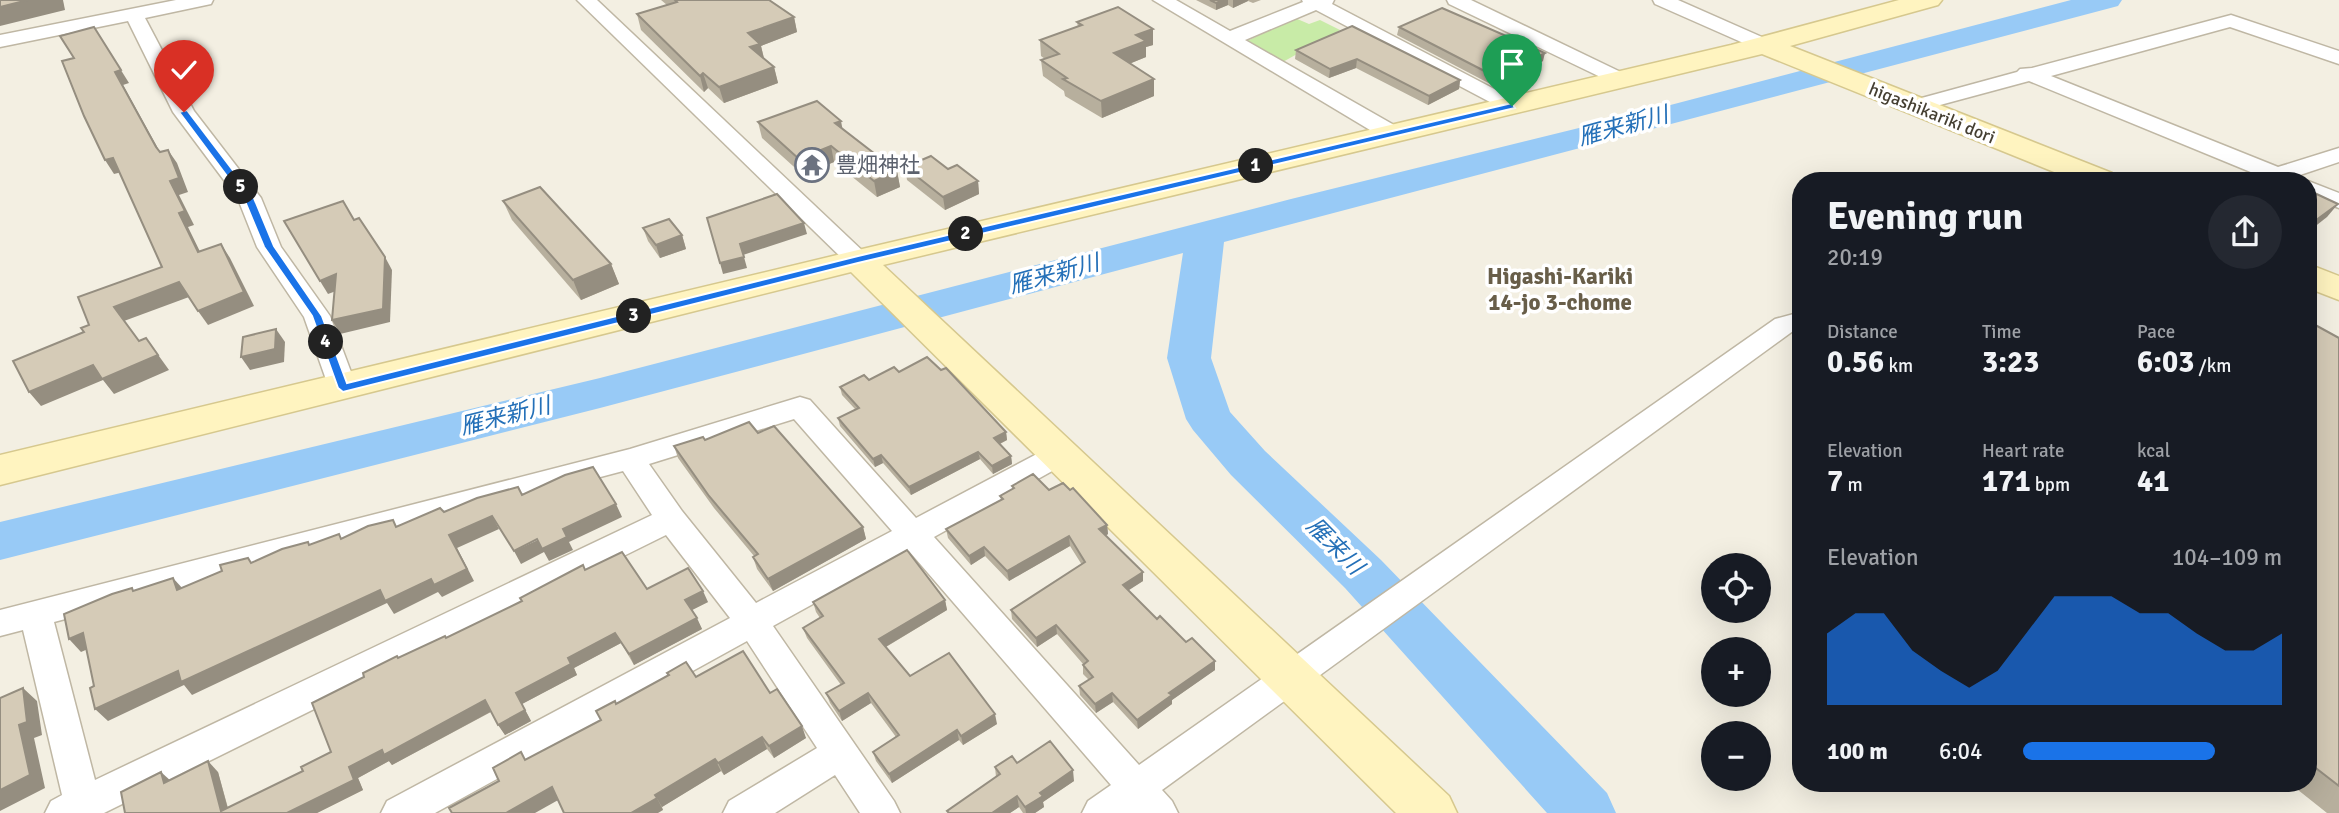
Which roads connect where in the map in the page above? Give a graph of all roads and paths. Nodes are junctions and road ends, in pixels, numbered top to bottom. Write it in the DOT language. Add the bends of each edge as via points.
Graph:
graph roads {
  1 [pos="204,0"];
  2 [pos="586,0"];
  3 [pos="1162,0"];
  4 [pos="1456,0"];
  5 [pos="1662,0"];
  6 [pos="1929,0"];
  7 [pos="1318,1"];
  8 [pos="134,15"];
  9 [pos="1228,39"];
  10 [pos="0,41"];
  11 [pos="1774,49"];
  12 [pos="2339,58"];
  13 [pos="2027,73"];
  14 [pos="1622,80"];
  15 [pos="1903,101"];
  16 [pos="1512,106"];
  17 [pos="1393,134"];
  18 [pos="2339,155"];
  19 [pos="2081,172"];
  20 [pos="2261,172"];
  21 [pos="2292,172"];
  22 [pos="2317,192"];
  23 [pos="2339,201"];
  24 [pos="868,269"];
  25 [pos="2317,279"];
  26 [pos="2339,289"];
  27 [pos="1792,323"];
  28 [pos="343,388"];
  29 [pos="1060,454"];
  30 [pos="630,459"];
  31 [pos="0,470"];
  32 [pos="671,519"];
  33 [pos="913,535"];
  34 [pos="36,614"];
  35 [pos="0,623"];
  36 [pos="753,623"];
  37 [pos="1293,678"];
  38 [pos="839,754"];
  39 [pos="1148,800"];
  40 [pos="78,810"];
  41 [pos="400,813"];
  42 [pos="742,813"];
  43 [pos="881,813"];
  44 [pos="1101,813"];
  45 [pos="1431,813"];
  1 -- 8 [label="street"];
  2 -- 24 [label="street"];
  3 -- 9 [label="street"];
  4 -- 14 [label="street"];
  5 -- 11 [label="street"];
  6 -- 11 [label="street"];
  7 -- 9 [label="street"];
  7 -- 16 [label="street"];
  8 -- 10 [label="street"];
  8 -- 28 [label="street" via="184,112 249,198 269,247 317,316"];
  9 -- 17 [label="street"];
  11 -- 14 [label="street"];
  11 -- 15 [label="street, higashikariki dori"];
  12 -- 13 [label="street" via="2231,21"];
  13 -- 15 [label="street"];
  13 -- 20 [label="street"];
  14 -- 16 [label="street"];
  15 -- 19 [label="street, higashikariki dori"];
  16 -- 17 [label="street"];
  17 -- 24 [label="street"];
  18 -- 21 [label="street"];
  22 -- 23 [label="street"];
  24 -- 28 [label="street"];
  24 -- 29 [label="street"];
  25 -- 26 [label="street"];
  27 -- 37 [label="street"];
  28 -- 31 [label="street"];
  29 -- 33 [label="street"];
  29 -- 37 [label="street"];
  30 -- 32 [label="street"];
  30 -- 33 [label="street" via="800,407"];
  30 -- 34 [label="street"];
  32 -- 36 [label="street"];
  32 -- 40 [label="street"];
  33 -- 36 [label="street"];
  33 -- 39 [label="street"];
  34 -- 35 [label="street"];
  34 -- 40 [label="street"];
  36 -- 38 [label="street"];
  36 -- 41 [label="street"];
  37 -- 39 [label="street"];
  37 -- 45 [label="street"];
  38 -- 42 [label="street"];
  38 -- 43 [label="street"];
  39 -- 44 [label="street"];
}
